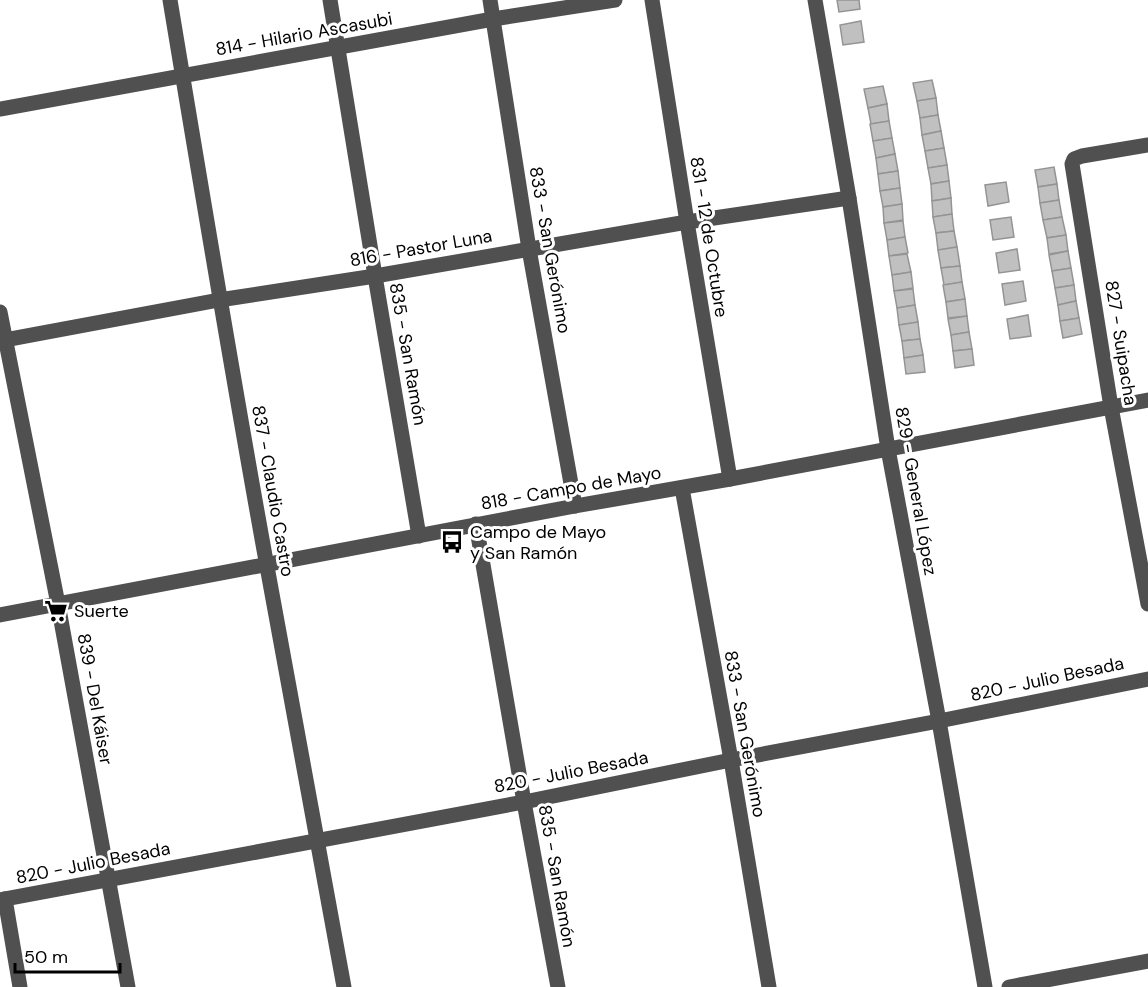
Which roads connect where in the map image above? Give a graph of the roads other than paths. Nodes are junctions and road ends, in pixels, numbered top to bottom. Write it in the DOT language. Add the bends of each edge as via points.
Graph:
graph roads {
  1 [pos="170,0"];
  2 [pos="330,0"];
  3 [pos="490,0"];
  4 [pos="615,0"];
  5 [pos="652,0"];
  6 [pos="815,0"];
  7 [pos="493,19"];
  8 [pos="338,48"];
  9 [pos="182,75"];
  10 [pos="0,109"];
  11 [pos="1148,145"];
  12 [pos="849,198"];
  13 [pos="687,222"];
  14 [pos="529,249"];
  15 [pos="375,276"];
  16 [pos="219,300"];
  17 [pos="0,312"];
  18 [pos="2,340"];
  19 [pos="1148,400"];
  20 [pos="1111,407"];
  21 [pos="888,449"];
  22 [pos="730,479"];
  23 [pos="682,488"];
  24 [pos="575,506"];
  25 [pos="476,524"];
  26 [pos="419,536"];
  27 [pos="266,564"];
  28 [pos="58,604"];
  29 [pos="1148,604"];
  30 [pos="0,615"];
  31 [pos="1148,679"];
  32 [pos="939,721"];
  33 [pos="731,760"];
  34 [pos="524,802"];
  35 [pos="319,841"];
  36 [pos="108,879"];
  37 [pos="3,900"];
  38 [pos="1148,961"];
  39 [pos="20,987"];
  40 [pos="128,987"];
  41 [pos="344,987"];
  42 [pos="558,987"];
  43 [pos="769,987"];
  44 [pos="985,987"];
  45 [pos="1009,987"];
  1 -- 9 [label="street, 837 - Claudio Castro"];
  2 -- 8 [label="street, 835 - San Ramón"];
  3 -- 7 [label="street, 833 - San Gerónimo"];
  4 -- 7 [label="street, 814 - Hilario Ascasubi"];
  5 -- 13 [label="street, 831 - 12 de Octubre"];
  6 -- 12 [label="street, 829 - General López"];
  7 -- 8 [label="street, 814 - Hilario Ascasubi"];
  7 -- 14 [label="street, 833 - San Gerónimo"];
  8 -- 9 [label="street, 814 - Hilario Ascasubi"];
  8 -- 15 [label="street, 835 - San Ramón"];
  9 -- 10 [label="street, 814 - Hilario Ascasubi"];
  9 -- 16 [label="street, 837 - Claudio Castro"];
  11 -- 20 [label="street, 827 - Suipacha" via="1074,159 1072,164"];
  12 -- 13 [label="street, 816 - Pastor Luna"];
  12 -- 21 [label="street, 829 - General López"];
  13 -- 14 [label="street, 816 - Pastor Luna"];
  13 -- 22 [label="street, 831 - 12 de Octubre"];
  14 -- 15 [label="street, 816 - Pastor Luna"];
  14 -- 24 [label="street, 833 - San Gerónimo"];
  15 -- 16 [label="street, 816 - Pastor Luna"];
  15 -- 26 [label="street, 835 - San Ramón"];
  16 -- 18 [label="street, 816 - Pastor Luna"];
  16 -- 27 [label="street, 837 - Claudio Castro"];
  17 -- 18 [label="street, 839 - Del Káiser"];
  18 -- 28 [label="street, 839 - Del Káiser"];
  19 -- 20 [label="street, 818 - Campo de Mayo"];
  20 -- 21 [label="street, 818 - Campo de Mayo"];
  20 -- 29 [label="street, 827 - Suipacha"];
  21 -- 22 [label="street, 818 - Campo de Mayo"];
  21 -- 32 [label="street, 829 - General López"];
  22 -- 23 [label="street, 818 - Campo de Mayo"];
  23 -- 24 [label="street, 818 - Campo de Mayo"];
  23 -- 33 [label="street, 833 - San Gerónimo"];
  24 -- 25 [label="street, 818 - Campo de Mayo"];
  25 -- 26 [label="street, 818 - Campo de Mayo"];
  25 -- 34 [label="street, 835 - San Ramón"];
  26 -- 27 [label="street, 818 - Campo de Mayo"];
  27 -- 28 [label="street, 818 - Campo de Mayo"];
  27 -- 35 [label="street, 837 - Claudio Castro"];
  28 -- 30 [label="street, 818 - Campo de Mayo"];
  28 -- 36 [label="street, 839 - Del Káiser"];
  31 -- 32 [label="street, 820 - Julio Besada"];
  32 -- 33 [label="street, 820 - Julio Besada"];
  32 -- 44 [label="street, 829 - General López"];
  33 -- 34 [label="street, 820 - Julio Besada"];
  33 -- 43 [label="street, 833 - San Gerónimo"];
  34 -- 35 [label="street, 820 - Julio Besada"];
  34 -- 42 [label="street, 835 - San Ramón"];
  35 -- 36 [label="street, 820 - Julio Besada"];
  35 -- 41 [label="street, 837 - Claudio Castro"];
  36 -- 37 [label="street, 820 - Julio Besada"];
  36 -- 40 [label="street, 839 - Del Káiser"];
  37 -- 39 [label="street"];
  38 -- 45 [label="street"];
}
